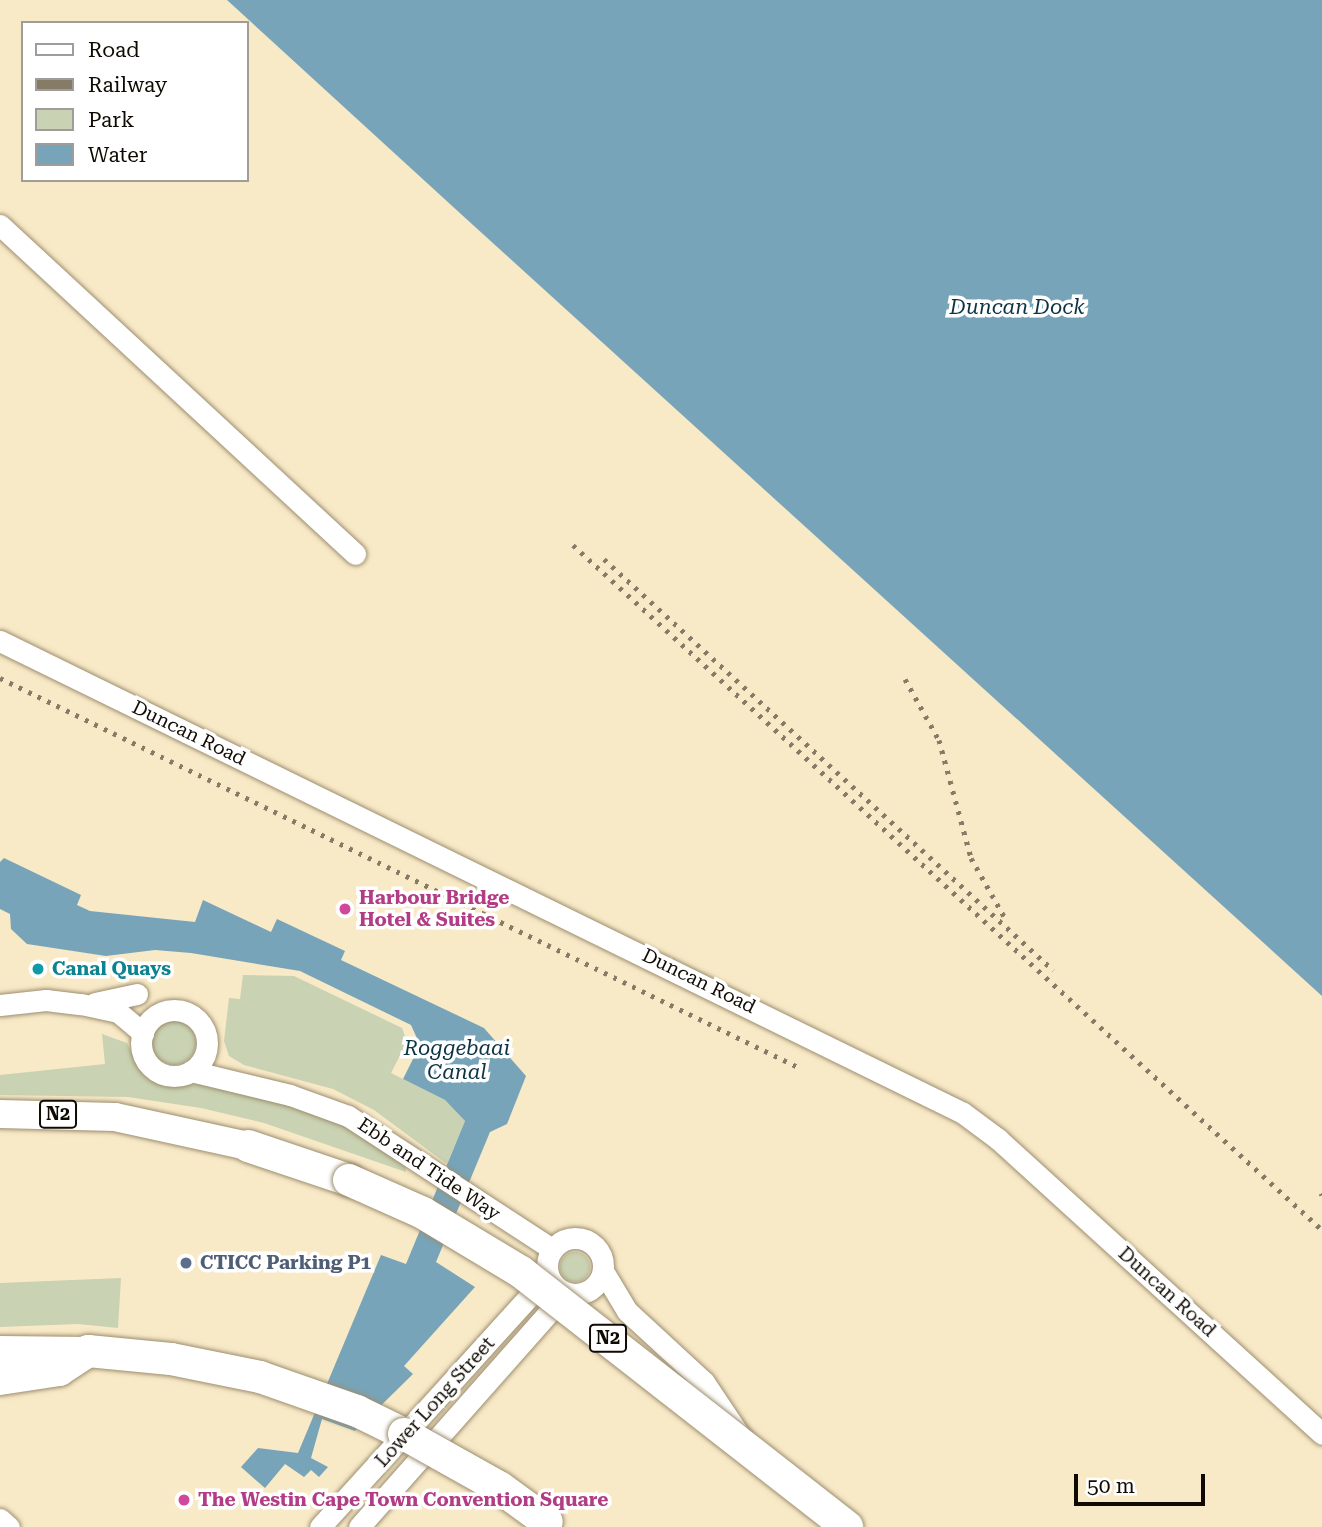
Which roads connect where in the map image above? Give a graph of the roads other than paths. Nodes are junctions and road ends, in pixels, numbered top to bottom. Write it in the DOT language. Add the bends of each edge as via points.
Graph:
graph roads {
  1 [pos="0,225"];
  2 [pos="355,554"];
  3 [pos="0,641"];
  4 [pos="137,994"];
  5 [pos="81,1004"];
  6 [pos="0,1005"];
  7 [pos="166,1011"];
  8 [pos="144,1030"];
  9 [pos="207,1045"];
  10 [pos="191,1071"];
  11 [pos="261,1088"];
  12 [pos="0,1114"];
  13 [pos="248,1146"];
  14 [pos="552,1250"];
  15 [pos="603,1271"];
  16 [pos="548,1276"];
  17 [pos="584,1293"];
  18 [pos="627,1311"];
  19 [pos="0,1350"];
  20 [pos="94,1351"];
  21 [pos="0,1379"];
  22 [pos="1322,1434"];
  23 [pos="0,1519"];
  24 [pos="9,1527"];
  25 [pos="320,1527"];
  26 [pos="359,1527"];
  27 [pos="555,1527"];
  28 [pos="823,1527"];
  29 [pos="848,1527"];
  1 -- 2 [label="street"];
  3 -- 22 [label="street, Duncan Road" via="963,1113 998,1139"];
  4 -- 5 [label="street"];
  4 -- 7 [label="street"];
  4 -- 8 [label="street"];
  5 -- 6 [label="street" via="46,1000"];
  5 -- 8 [label="street" via="118,1013"];
  7 -- 8 [label="street"];
  7 -- 9 [label="street" via="195,1017"];
  8 -- 10 [label="street" via="143,1055 159,1072 169,1076"];
  9 -- 10 [label="street"];
  9 -- 11 [label="street, Ebb and Tide Way" via="225,1070"];
  10 -- 11 [label="street, Ebb and Tide Way"];
  11 -- 14 [label="street, Ebb and Tide Way" via="348,1116"];
  12 -- 13 [label="main road, N2" via="115,1117"];
  13 -- 29 [label="highway, N2, bridge" via="365,1186 471,1239 578,1313"];
  14 -- 15 [label="street" via="573,1238 589,1241 601,1254"];
  14 -- 16 [label="street"];
  15 -- 17 [label="street"];
  15 -- 18 [label="street"];
  16 -- 17 [label="street" via="561,1291"];
  16 -- 25 [label="street, Lower Long Street"];
  17 -- 18 [label="street"];
  17 -- 26 [label="street, Lower Long Street" via="549,1312"];
  18 -- 28 [label="street" via="704,1382 728,1413 760,1470"];
  19 -- 20 [label="main road"];
  20 -- 21 [label="highway" via="59,1370"];
  20 -- 27 [label="highway, bridge" via="215,1366 357,1411 450,1458"];
  23 -- 24 [label="street"];
}
